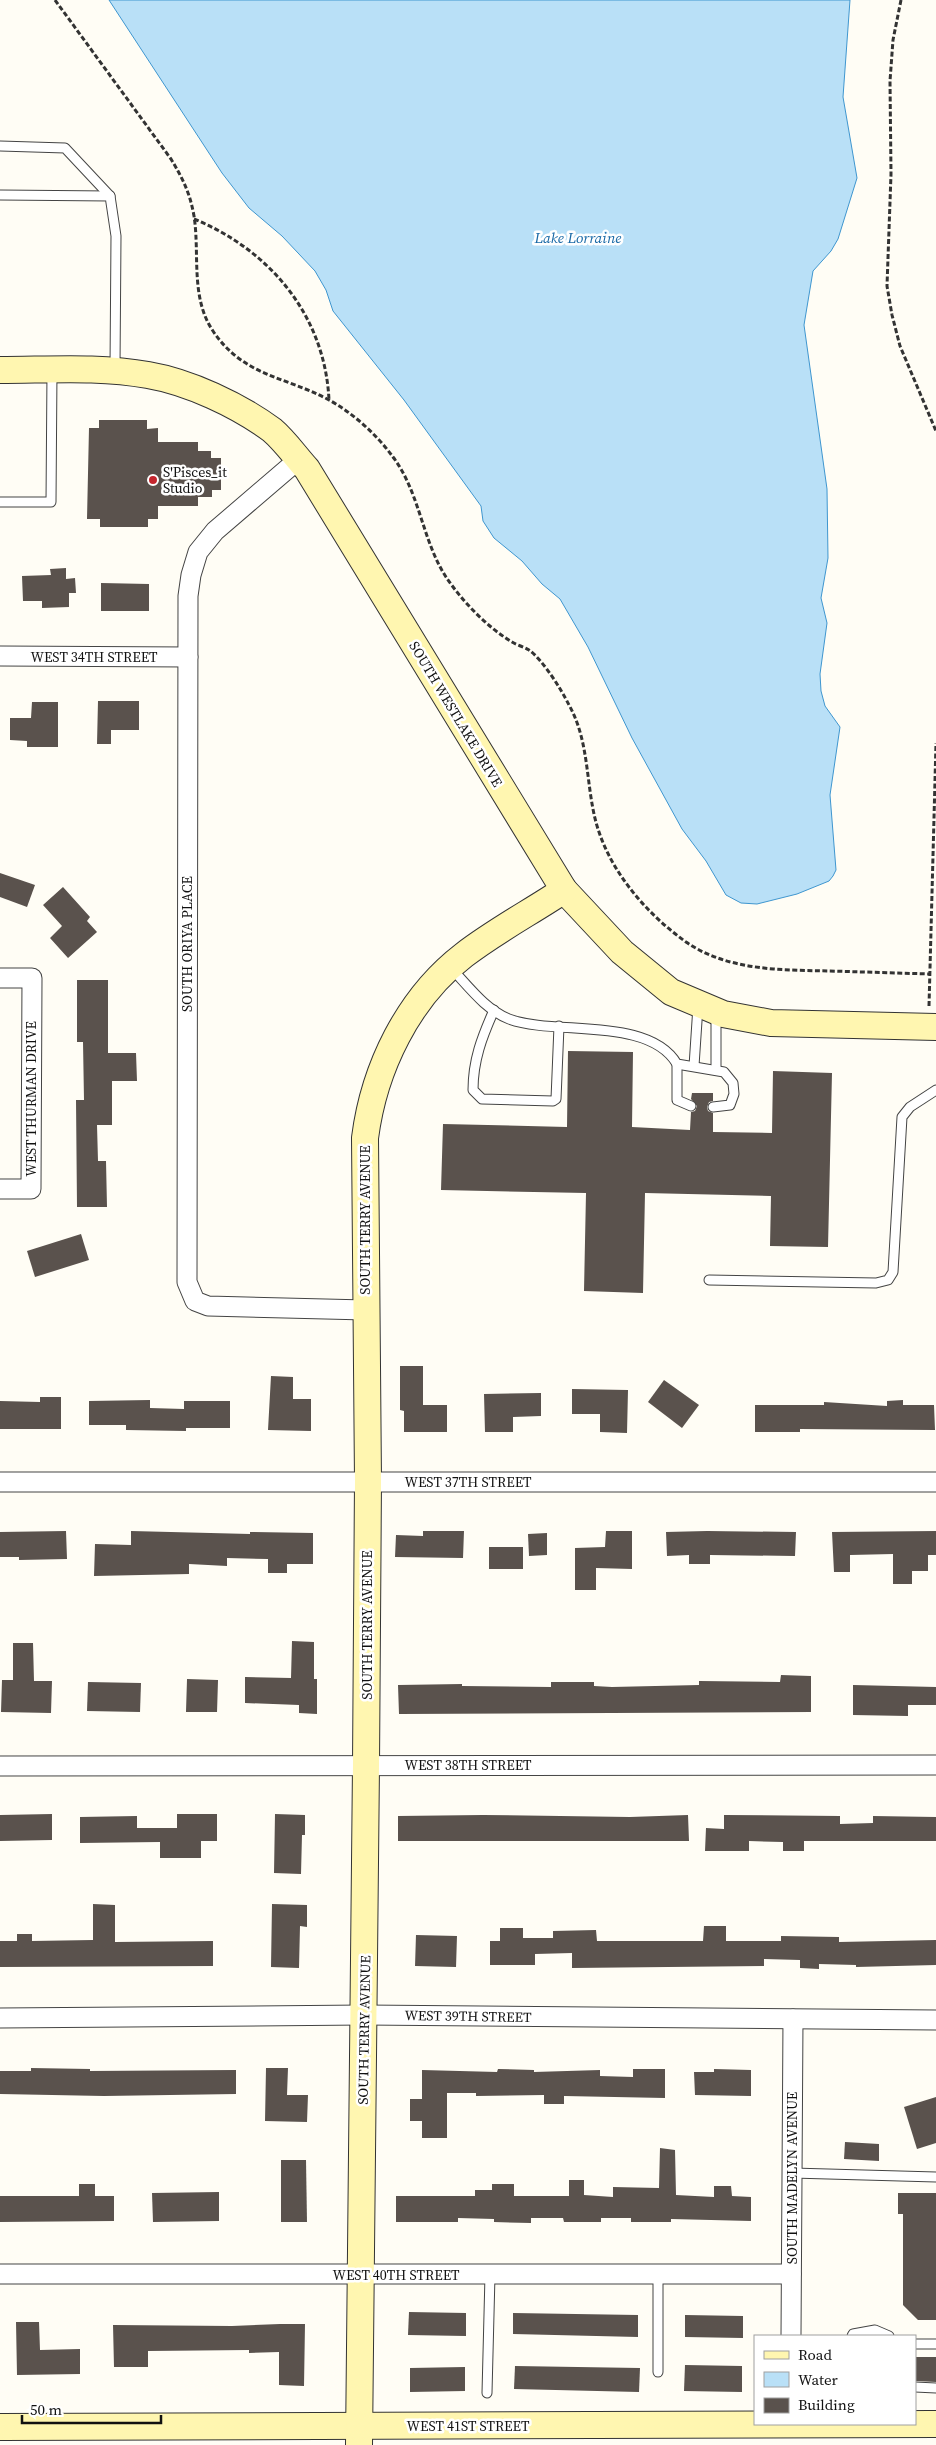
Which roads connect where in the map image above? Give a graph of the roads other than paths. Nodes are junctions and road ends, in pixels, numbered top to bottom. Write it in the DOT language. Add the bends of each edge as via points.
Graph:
graph roads {
  1 [pos="0,146"];
  2 [pos="0,195"];
  3 [pos="110,196"];
  4 [pos="0,370"];
  5 [pos="52,370"];
  6 [pos="115,371"];
  7 [pos="299,459"];
  8 [pos="0,502"];
  9 [pos="0,656"];
  10 [pos="188,657"];
  11 [pos="564,890"];
  12 [pos="450,967"];
  13 [pos="0,978"];
  14 [pos="707,1007"];
  15 [pos="494,1010"];
  16 [pos="559,1026"];
  17 [pos="933,1027"];
  18 [pos="677,1064"];
  19 [pos="694,1066"];
  20 [pos="716,1068"];
  21 [pos="936,1090"];
  22 [pos="691,1106"];
  23 [pos="713,1107"];
  24 [pos="0,1189"];
  25 [pos="709,1280"];
  26 [pos="366,1310"];
  27 [pos="368,1481"];
  28 [pos="0,1482"];
  29 [pos="936,1482"];
  30 [pos="366,1765"];
  31 [pos="936,1765"];
  32 [pos="0,1766"];
  33 [pos="364,2015"];
  34 [pos="0,2018"];
  35 [pos="793,2019"];
  36 [pos="936,2020"];
  37 [pos="792,2173"];
  38 [pos="936,2177"];
  39 [pos="0,2274"];
  40 [pos="791,2274"];
  41 [pos="360,2275"];
  42 [pos="490,2275"];
  43 [pos="658,2275"];
  44 [pos="791,2335"];
  45 [pos="856,2335"];
  46 [pos="887,2335"];
  47 [pos="916,2344"];
  48 [pos="936,2344"];
  49 [pos="658,2372"];
  50 [pos="916,2387"];
  51 [pos="936,2388"];
  52 [pos="488,2393"];
  53 [pos="936,2424"];
  54 [pos="914,2425"];
  55 [pos="916,2425"];
  56 [pos="652,2426"];
  57 [pos="0,2427"];
  58 [pos="785,2431"];
  59 [pos="353,2439"];
  60 [pos="567,2445"];
  1 -- 3 [label="lane" via="65,148"];
  2 -- 3 [label="lane"];
  3 -- 6 [label="lane" via="116,236"];
  4 -- 5 [label="street, SOUTH WESTLAKE DRIVE"];
  5 -- 6 [label="street, SOUTH WESTLAKE DRIVE"];
  5 -- 8 [label="lane" via="51,502"];
  6 -- 7 [label="street, SOUTH WESTLAKE DRIVE" via="149,375 209,394 239,408 273,431"];
  7 -- 10 [label="street, SOUTH ORIYA PLACE" via="216,531 198,552 188,596"];
  7 -- 11 [label="street, SOUTH WESTLAKE DRIVE"];
  9 -- 10 [label="street, WEST 34TH STREET"];
  10 -- 26 [label="street, SOUTH ORIYA PLACE" via="188,1290 195,1301 208,1306"];
  11 -- 12 [label="street, SOUTH TERRY AVENUE"];
  11 -- 14 [label="street, SOUTH WESTLAKE DRIVE" via="622,952 671,992"];
  12 -- 15 [label="lane"];
  12 -- 26 [label="street, SOUTH TERRY AVENUE" via="431,986 398,1032 368,1111 365,1138"];
  13 -- 24 [label="street, WEST THURMAN DRIVE" via="32,978 31,1189"];
  14 -- 17 [label="street, SOUTH WESTLAKE DRIVE" via="771,1023"];
  14 -- 19 [label="lane"];
  14 -- 20 [label="lane"];
  15 -- 16 [label="lane" via="510,1019"];
  15 -- 16 [label="lane" via="480,1042 473,1071 473,1090 482,1099 556,1099"];
  16 -- 18 [label="lane" via="651,1040"];
  18 -- 19 [label="lane"];
  18 -- 22 [label="lane" via="677,1100"];
  19 -- 20 [label="lane"];
  20 -- 23 [label="lane" via="730,1078 734,1094 730,1105"];
  21 -- 25 [label="lane" via="910,1107 902,1117 893,1272 888,1280 876,1283"];
  26 -- 27 [label="street, SOUTH TERRY AVENUE"];
  27 -- 28 [label="street, WEST 37TH STREET"];
  27 -- 29 [label="street, WEST 37TH STREET"];
  27 -- 30 [label="street, SOUTH TERRY AVENUE"];
  30 -- 31 [label="street, WEST 38TH STREET"];
  30 -- 32 [label="street, WEST 38TH STREET"];
  30 -- 33 [label="street, SOUTH TERRY AVENUE"];
  33 -- 34 [label="street, WEST 39TH STREET"];
  33 -- 35 [label="street, WEST 39TH STREET"];
  33 -- 41 [label="street, SOUTH TERRY AVENUE"];
  35 -- 36 [label="street, WEST 39TH STREET"];
  35 -- 37 [label="street, SOUTH MADELYN AVENUE"];
  37 -- 38 [label="lane"];
  37 -- 40 [label="street, SOUTH MADELYN AVENUE"];
  39 -- 41 [label="street, WEST 40TH STREET"];
  40 -- 43 [label="street, WEST 40TH STREET"];
  40 -- 44 [label="street, SOUTH MADELYN AVENUE"];
  41 -- 42 [label="street, WEST 40TH STREET"];
  41 -- 59 [label="street, SOUTH TERRY AVENUE"];
  42 -- 43 [label="street, WEST 40TH STREET"];
  42 -- 52 [label="lane"];
  43 -- 49 [label="lane"];
  45 -- 46 [label="lane" via="875,2330"];
  47 -- 48 [label="lane"];
  50 -- 51 [label="lane"];
  53 -- 55 [label="street, WEST 41ST STREET"];
  54 -- 58 [label="street, WEST 41ST STREET"];
  56 -- 58 [label="street, WEST 41ST STREET"];
  56 -- 59 [label="street, WEST 41ST STREET"];
  56 -- 60 [label="street"];
  57 -- 59 [label="street, WEST 41ST STREET"];
}
